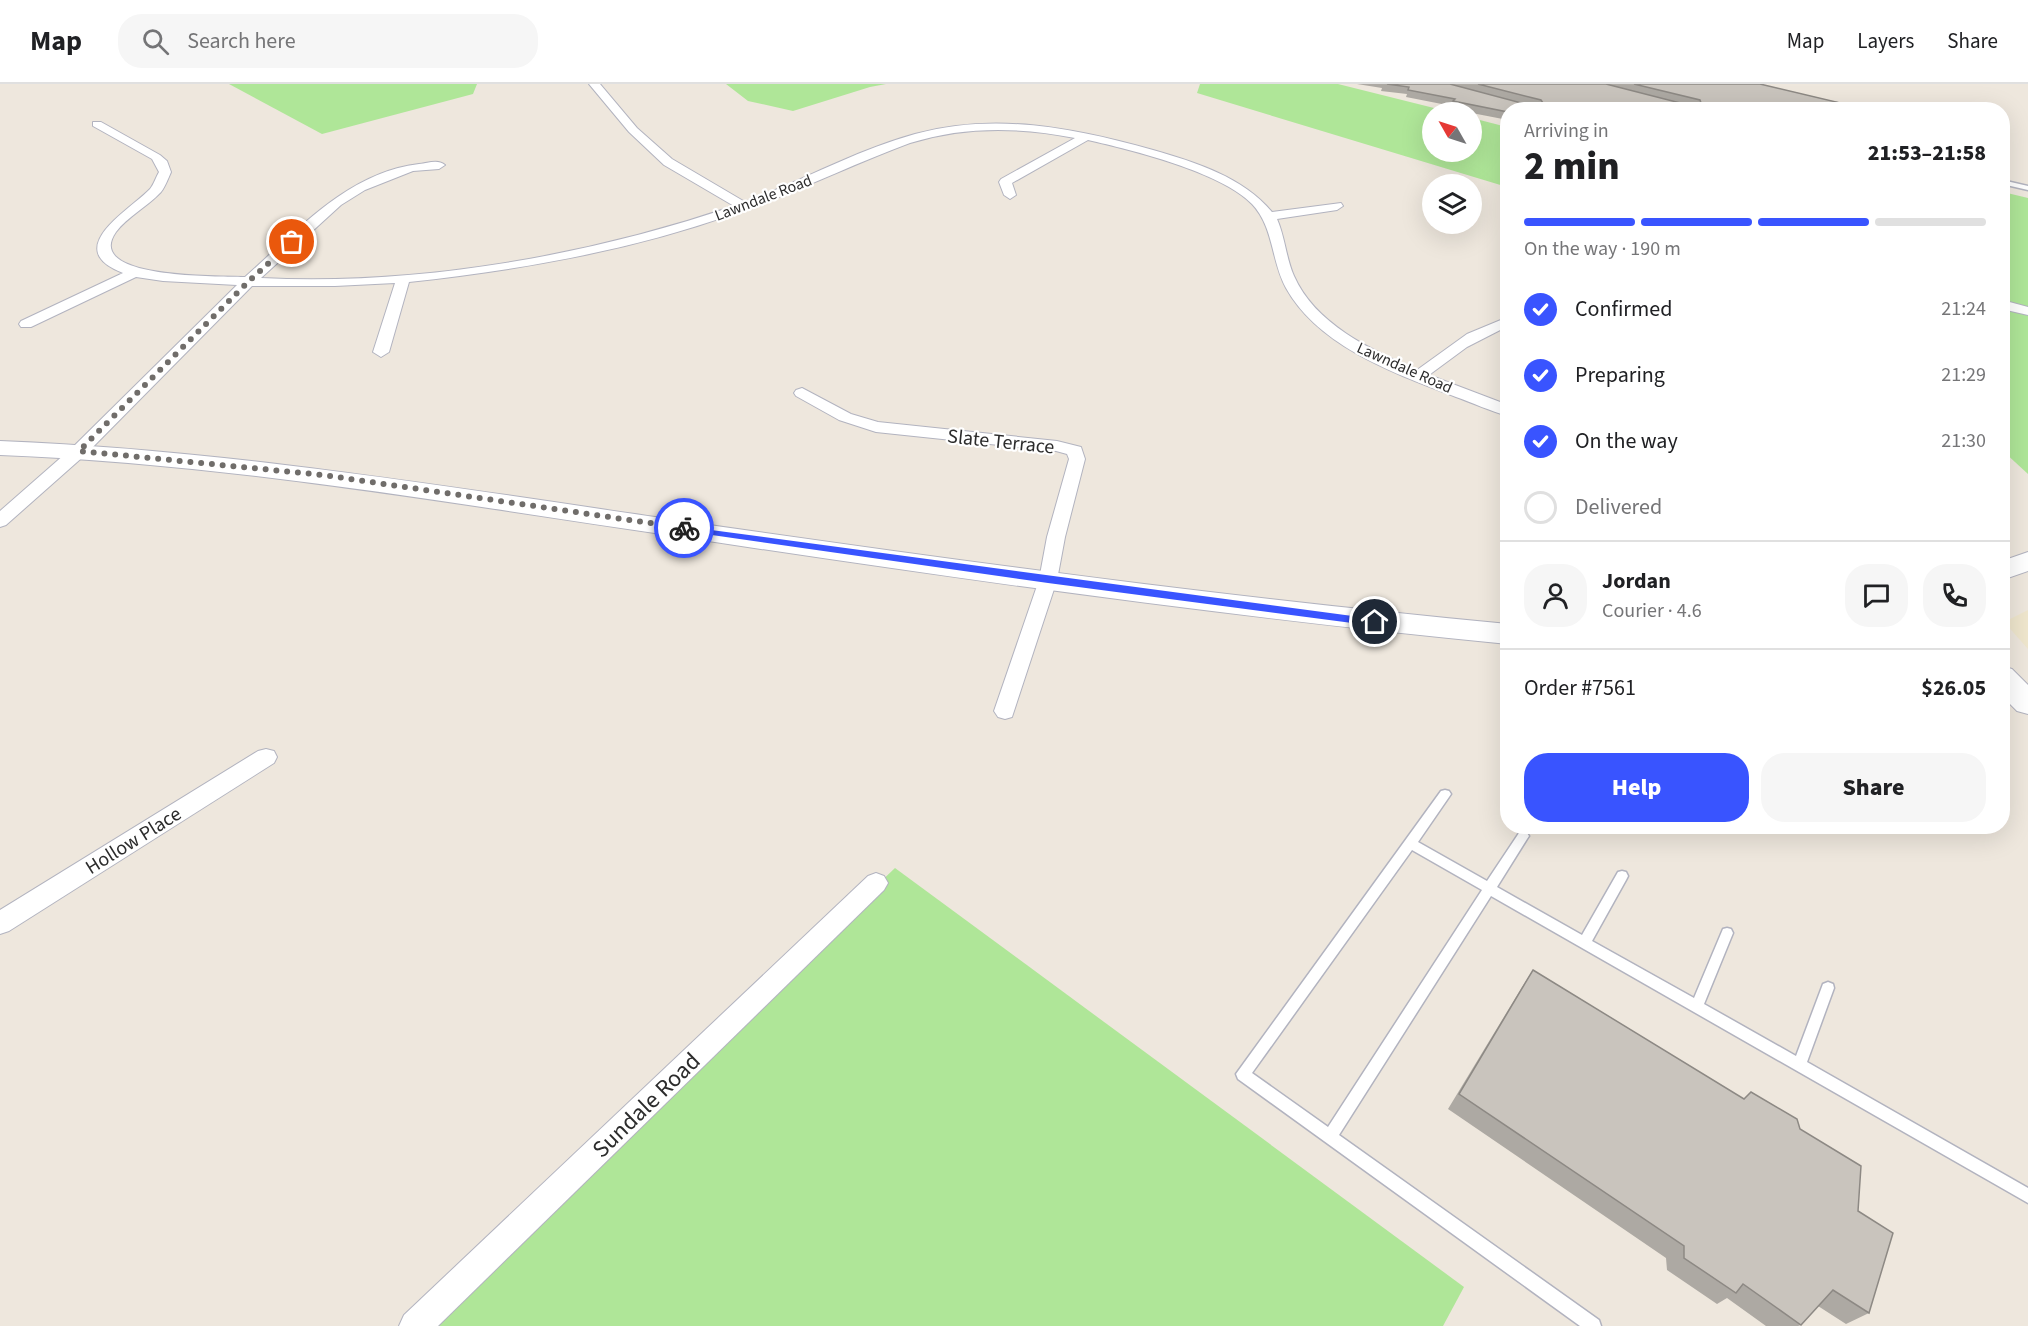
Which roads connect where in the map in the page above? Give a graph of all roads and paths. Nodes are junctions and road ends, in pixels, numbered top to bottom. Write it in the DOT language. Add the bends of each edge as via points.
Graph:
graph roads {
  1 [pos="594,84"];
  2 [pos="97,124"];
  3 [pos="1085,137"];
  4 [pos="439,165"];
  5 [pos="2010,184"];
  6 [pos="2028,188"];
  7 [pos="1010,195"];
  8 [pos="744,206"];
  9 [pos="1337,206"];
  10 [pos="1270,216"];
  11 [pos="134,273"];
  12 [pos="403,279"];
  13 [pos="248,282"];
  14 [pos="2010,306"];
  15 [pos="2028,311"];
  16 [pos="1500,323"];
  17 [pos="26,324"];
  18 [pos="381,352"];
  19 [pos="1420,375"];
  20 [pos="802,393"];
  21 [pos="1500,408"];
  22 [pos="0,448"];
  23 [pos="79,451"];
  24 [pos="0,521"];
  25 [pos="2028,561"];
  26 [pos="2010,568"];
  27 [pos="1048,580"];
  28 [pos="1500,633"];
  29 [pos="2010,685"];
  30 [pos="2028,703"];
  31 [pos="1005,711"];
  32 [pos="266,757"];
  33 [pos="1445,794"];
  34 [pos="1523,836"];
  35 [pos="1410,843"];
  36 [pos="1622,876"];
  37 [pos="876,884"];
  38 [pos="1491,889"];
  39 [pos="0,923"];
  40 [pos="1727,933"];
  41 [pos="1584,943"];
  42 [pos="1828,988"];
  43 [pos="1697,1006"];
  44 [pos="1799,1065"];
  45 [pos="1330,1137"];
  46 [pos="2028,1196"];
  47 [pos="415,1326"];
  48 [pos="1593,1326"];
  1 -- 8 [label="street" via="633,130 668,162"];
  2 -- 11 [label="street, Lawndale Road" via="156,157 165,167 162,183 111,230 104,244 112,262"];
  3 -- 7 [label="street" via="1005,182"];
  3 -- 8 [label="street, Lawndale Road" via="1020,126 939,131 895,144"];
  3 -- 10 [label="street, Lawndale Road" via="1201,169 1239,189"];
  4 -- 13 [label="street" via="399,171 348,194"];
  5 -- 6 [label="lane"];
  8 -- 12 [label="street, Lawndale Road" via="594,248 505,266"];
  9 -- 10 [label="street"];
  10 -- 19 [label="street, Lawndale Road" via="1287,280 1304,305 1353,344"];
  11 -- 13 [label="street, Lawndale Road"];
  11 -- 17 [label="street"];
  12 -- 13 [label="street, Lawndale Road"];
  12 -- 18 [label="street"];
  13 -- 23 [label="street"];
  14 -- 15 [label="street"];
  16 -- 19 [label="street" via="1456,346"];
  19 -- 21 [label="street, Lawndale Road"];
  20 -- 27 [label="street, Slate Terrace" via="845,417 876,427 1075,451 1077,459"];
  22 -- 23 [label="main road"];
  23 -- 24 [label="street"];
  23 -- 27 [label="main road" via="323,475"];
  25 -- 26 [label="main road"];
  27 -- 28 [label="main road" via="1353,621"];
  27 -- 31 [label="street"];
  29 -- 30 [label="main road"];
  32 -- 39 [label="street, Hollow Place"];
  33 -- 35 [label="lane"];
  34 -- 38 [label="lane"];
  35 -- 38 [label="lane"];
  35 -- 45 [label="lane" via="1243,1074"];
  36 -- 41 [label="lane"];
  37 -- 47 [label="street, Sundale Road"];
  38 -- 41 [label="lane"];
  38 -- 45 [label="lane"];
  40 -- 43 [label="lane"];
  41 -- 43 [label="lane"];
  42 -- 44 [label="lane"];
  43 -- 44 [label="lane"];
  44 -- 46 [label="lane"];
  45 -- 48 [label="lane"];
}
